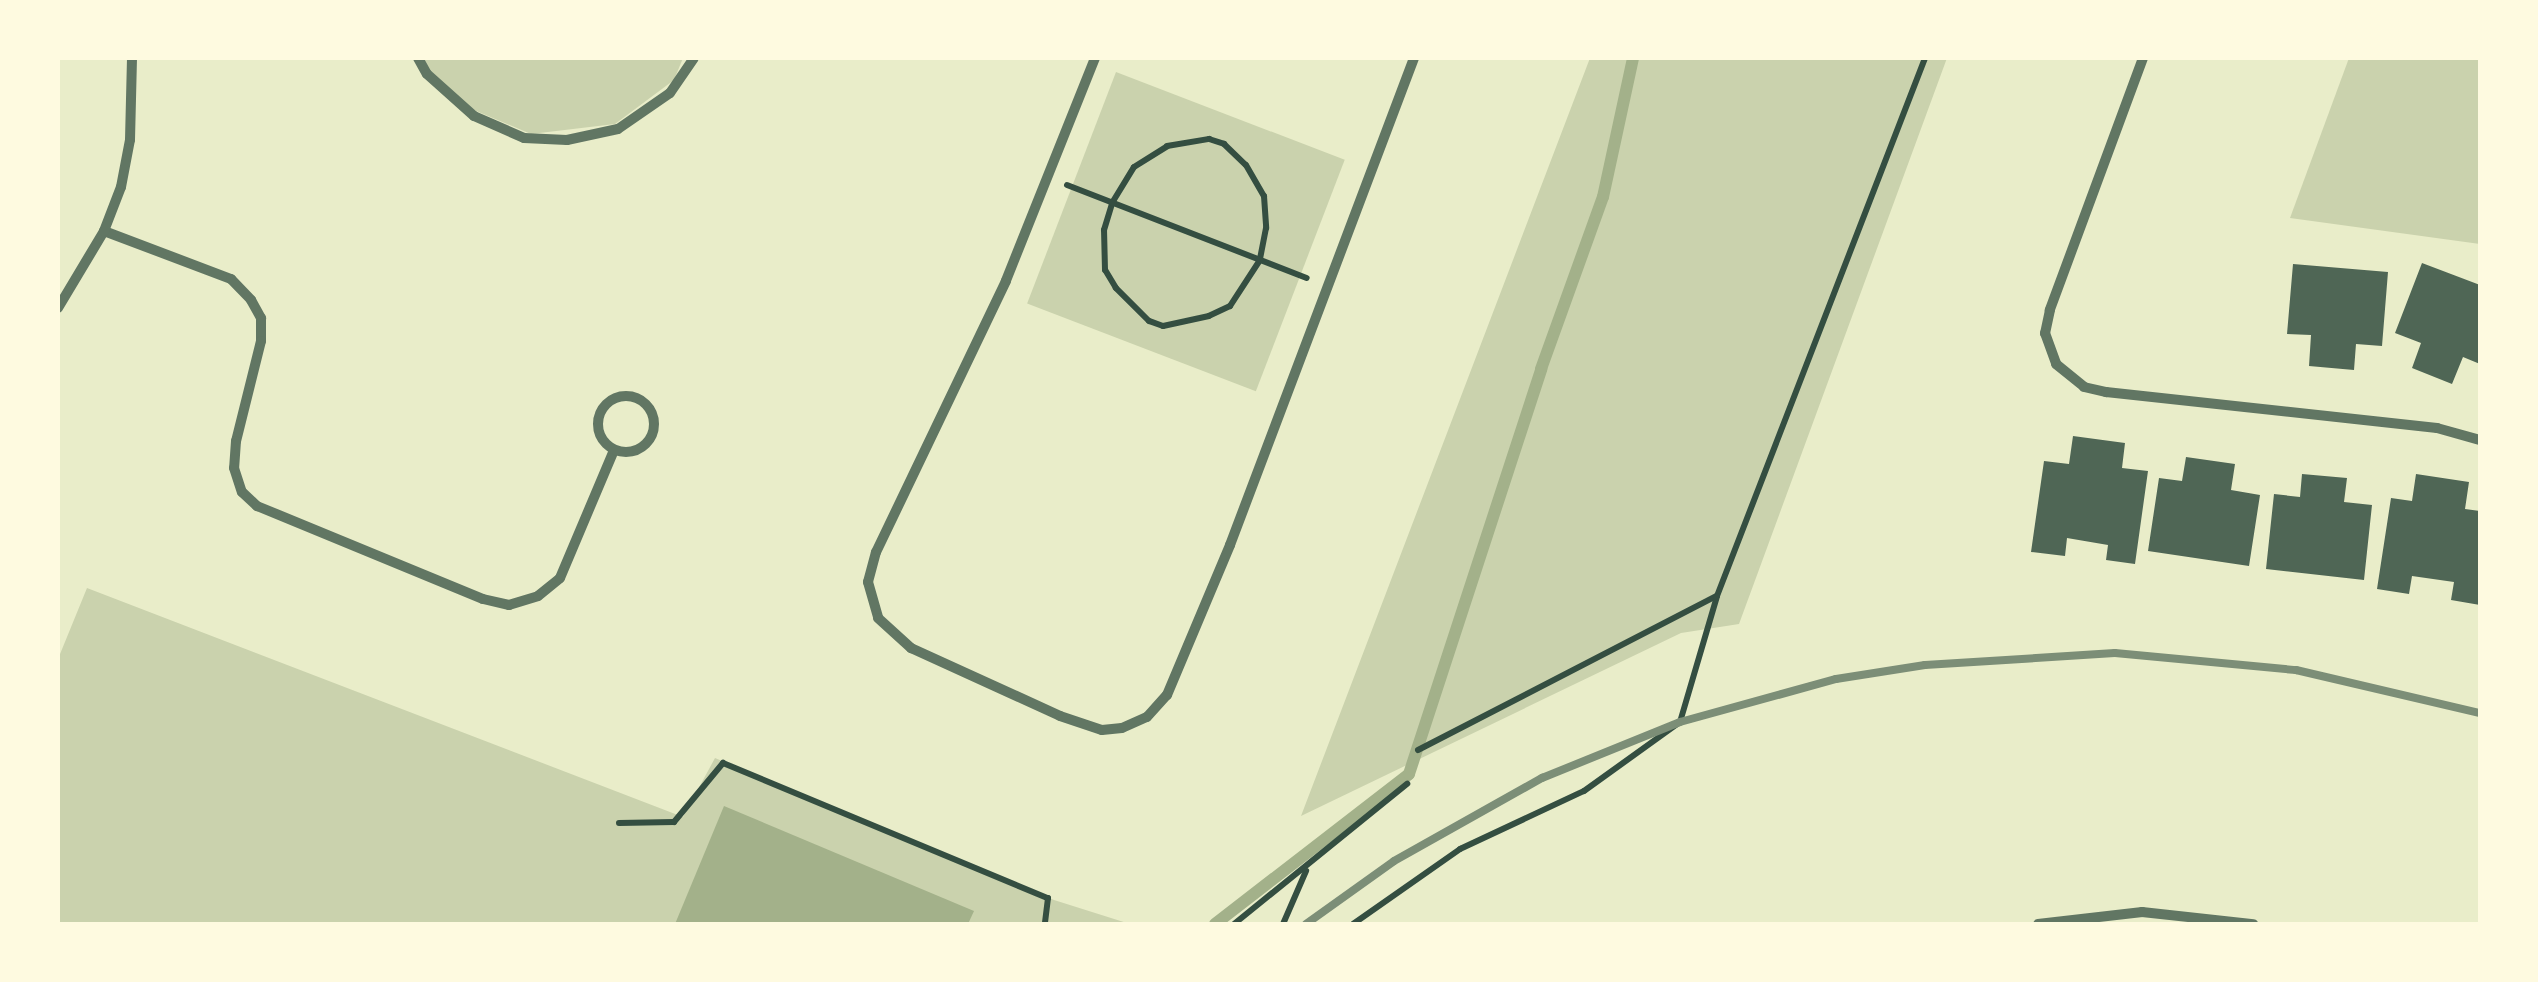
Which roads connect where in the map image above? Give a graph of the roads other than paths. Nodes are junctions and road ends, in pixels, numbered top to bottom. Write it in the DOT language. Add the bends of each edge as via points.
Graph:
graph roads {
  1 [pos="132,58"];
  2 [pos="418,58"];
  3 [pos="694,58"];
  4 [pos="1095,58"];
  5 [pos="1414,58"];
  6 [pos="2143,58"];
  7 [pos="104,231"];
  8 [pos="58,308"];
  9 [pos="2480,440"];
  10 [pos="614,450"];
  11 [pos="2038,924"];
  12 [pos="2252,924"];
  1 -- 7 [label="street" via="130,140"];
  2 -- 3 [label="street" via="426,74 474,116 524,138 568,140 618,129 670,93"];
  4 -- 5 [label="street" via="983,334 876,552 868,582 878,618 912,648 1102,730 1146,717 1168,696"];
  6 -- 9 [label="street" via="2050,310 2045,333 2056,364 2084,386 2106,392 2437,428"];
  7 -- 8 [label="street"];
  7 -- 10 [label="street" via="231,279 251,300 260,341 234,468 242,492 258,506 509,605 538,596 560,578"];
  10 -- 10 [label="street" via="600,437 600,411 615,398 636,398 654,420 650,438 634,452"];
  11 -- 12 [label="street" via="2142,912"];
}
